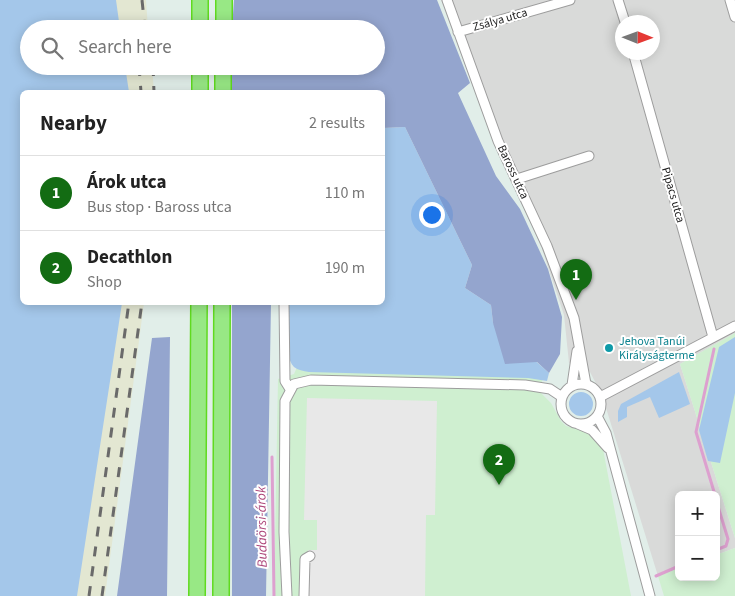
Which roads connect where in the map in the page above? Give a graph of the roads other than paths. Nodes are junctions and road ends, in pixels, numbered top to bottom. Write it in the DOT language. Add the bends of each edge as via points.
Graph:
graph roads {
  1 [pos="200,0"];
  2 [pos="224,0"];
  3 [pos="446,0"];
  4 [pos="570,0"];
  5 [pos="618,0"];
  6 [pos="730,0"];
  7 [pos="623,15"];
  8 [pos="735,17"];
  9 [pos="200,20"];
  10 [pos="224,20"];
  11 [pos="458,32"];
  12 [pos="635,60"];
  13 [pos="200,75"];
  14 [pos="223,75"];
  15 [pos="200,90"];
  16 [pos="223,90"];
  17 [pos="589,156"];
  18 [pos="517,179"];
  19 [pos="199,305"];
  20 [pos="222,305"];
  21 [pos="284,305"];
  22 [pos="735,326"];
  23 [pos="713,337"];
  24 [pos="578,343"];
  25 [pos="586,384"];
  26 [pos="572,385"];
  27 [pos="290,388"];
  28 [pos="562,396"];
  29 [pos="600,397"];
  30 [pos="597,416"];
  31 [pos="577,424"];
  32 [pos="609,449"];
  33 [pos="310,556"];
  34 [pos="197,596"];
  35 [pos="221,596"];
  36 [pos="286,596"];
  37 [pos="304,596"];
  38 [pos="650,596"];
  1 -- 9 [label="highway"];
  2 -- 10 [label="highway"];
  3 -- 11 [label="street, Baross utca"];
  4 -- 11 [label="street, Zsálya utca"];
  5 -- 7 [label="street"];
  6 -- 8 [label="street"];
  11 -- 18 [label="street, Baross utca" via="498,141"];
  12 -- 23 [label="street, Pipacs utca"];
  13 -- 15 [label="highway"];
  14 -- 16 [label="highway"];
  17 -- 18 [label="street"];
  18 -- 24 [label="street, Baross utca" via="574,318"];
  19 -- 34 [label="highway"];
  20 -- 35 [label="highway"];
  21 -- 27 [label="street" via="285,381"];
  22 -- 23 [label="street"];
  23 -- 29 [label="street"];
  24 -- 25 [label="street, Baross utca"];
  24 -- 26 [label="street, Baross utca"];
  25 -- 26 [label="street"];
  25 -- 29 [label="street"];
  26 -- 28 [label="street"];
  27 -- 28 [label="street" via="298,382 311,380 525,385 550,389"];
  27 -- 36 [label="street" via="285,401"];
  28 -- 31 [label="street" via="562,412"];
  29 -- 30 [label="street"];
  30 -- 31 [label="street" via="592,421"];
  30 -- 32 [label="street" via="606,433"];
  31 -- 32 [label="street" via="592,430"];
  32 -- 38 [label="street"];
  33 -- 37 [label="street" via="305,559"];
}
